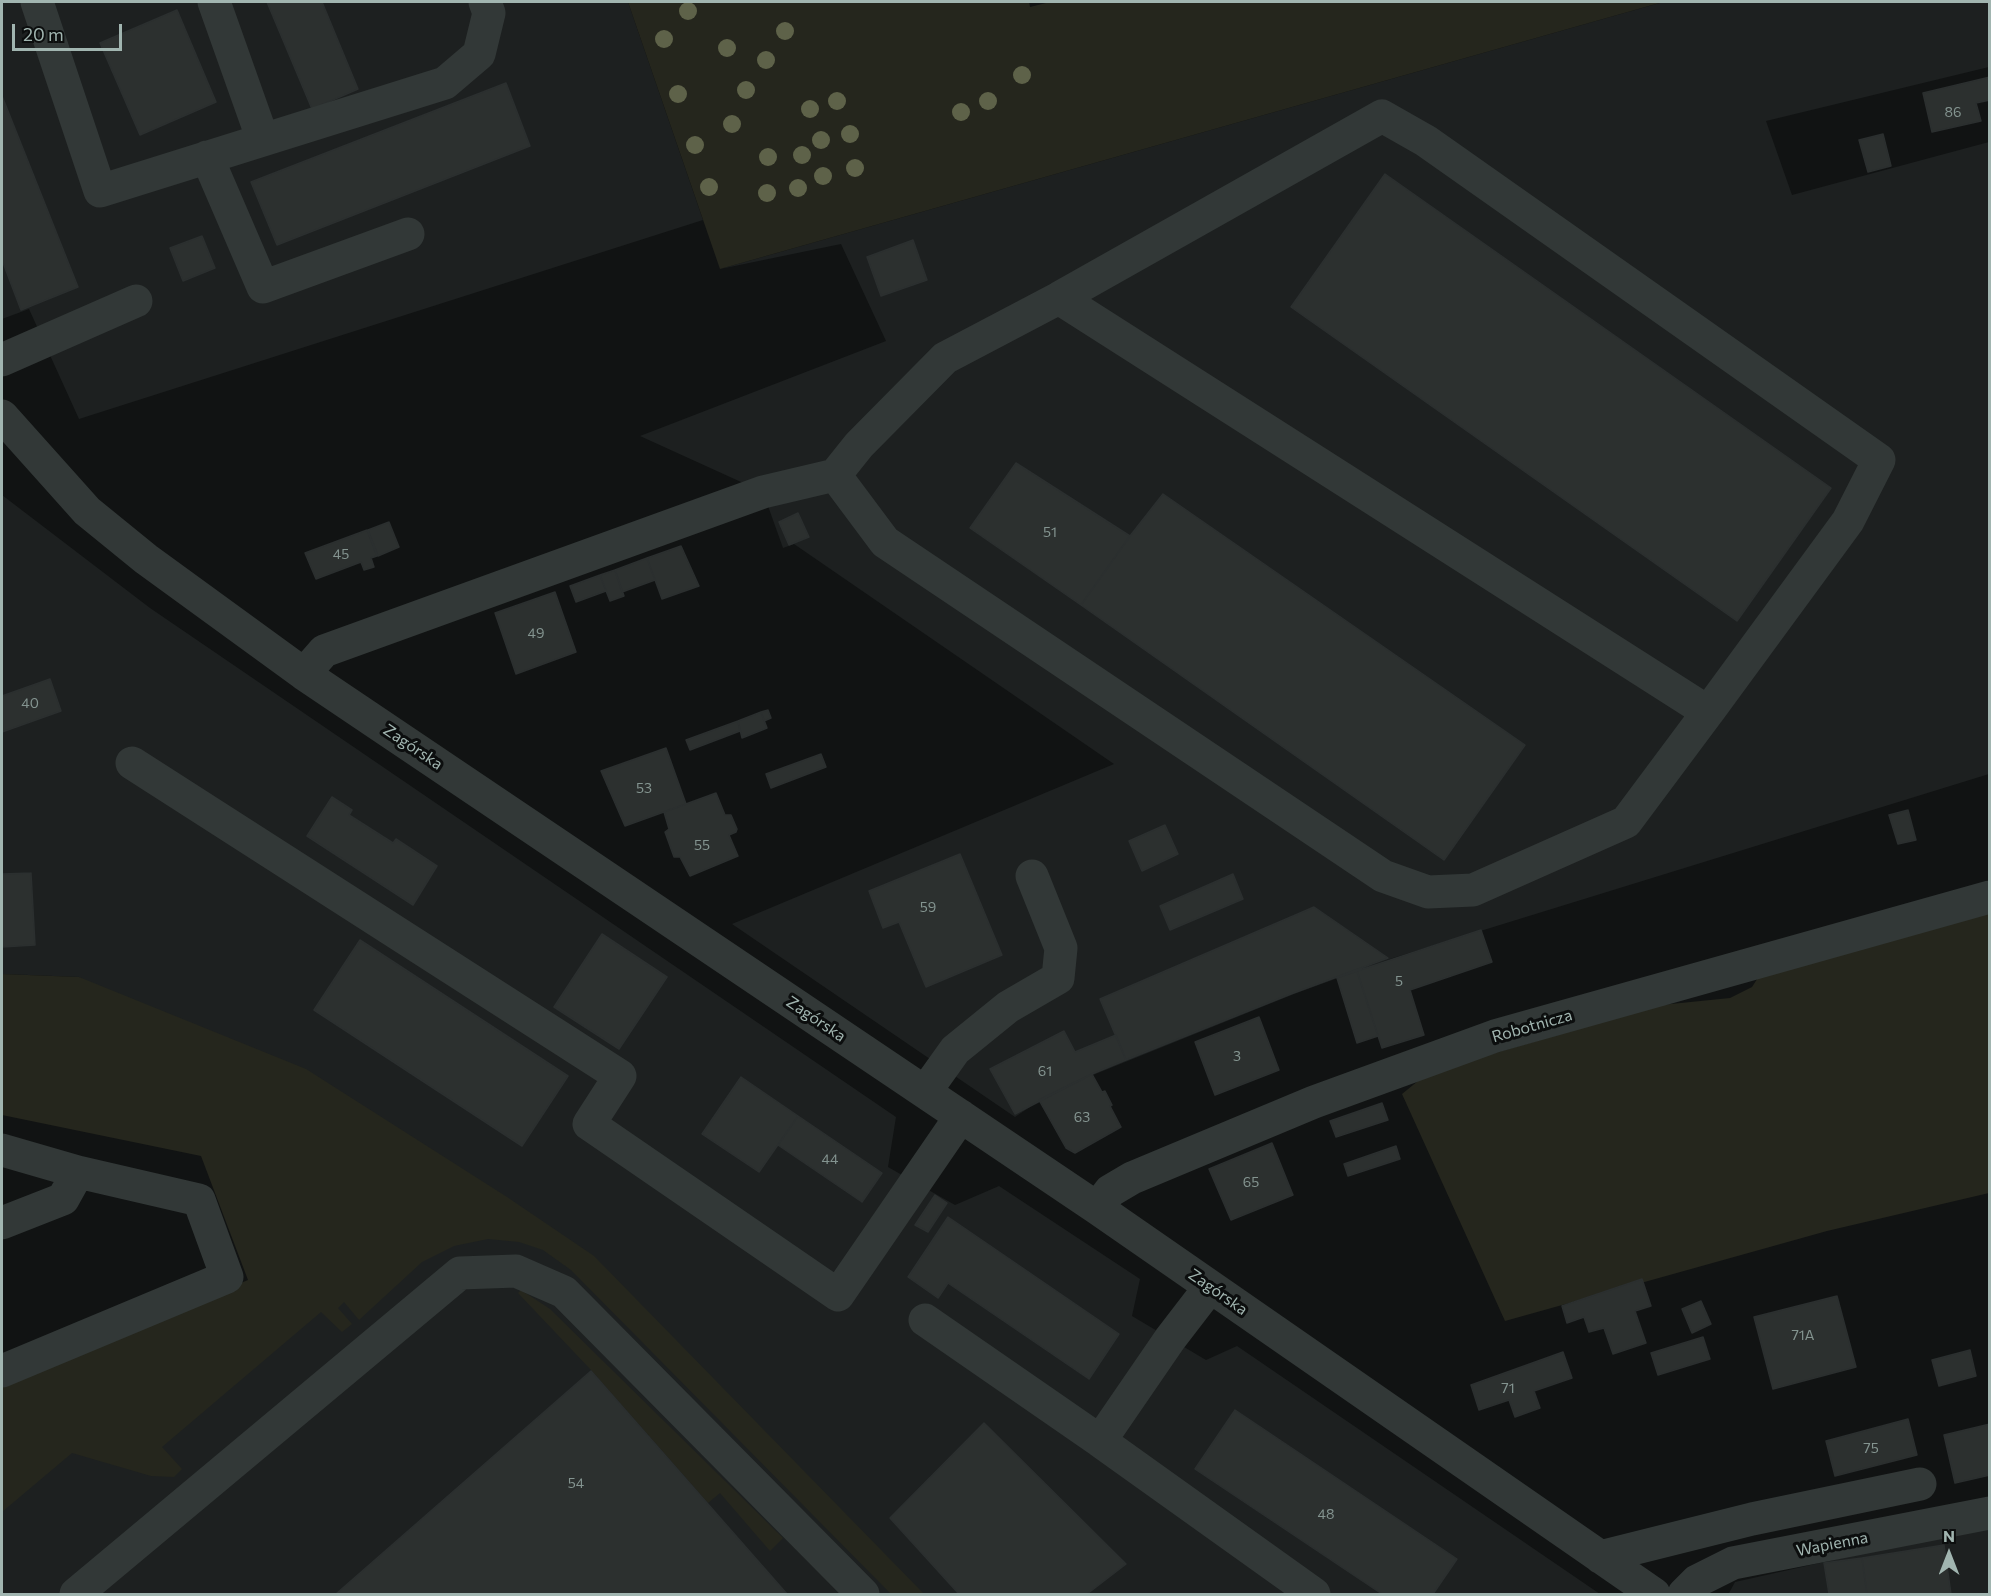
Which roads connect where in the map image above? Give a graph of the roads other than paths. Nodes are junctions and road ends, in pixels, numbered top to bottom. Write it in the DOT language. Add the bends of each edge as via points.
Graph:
graph roads {
  1 [pos="37,2"];
  2 [pos="214,2"];
  3 [pos="485,2"];
  4 [pos="263,140"];
  5 [pos="207,157"];
  6 [pos="408,234"];
  7 [pos="1059,297"];
  8 [pos="136,301"];
  9 [pos="2,360"];
  10 [pos="2,416"];
  11 [pos="835,475"];
  12 [pos="304,674"];
  13 [pos="1708,712"];
  14 [pos="132,764"];
  15 [pos="1032,876"];
  16 [pos="1989,897"];
  17 [pos="925,1092"];
  18 [pos="961,1116"];
  19 [pos="2,1150"];
  20 [pos="78,1172"];
  21 [pos="1097,1208"];
  22 [pos="2,1223"];
  23 [pos="1209,1287"];
  24 [pos="925,1320"];
  25 [pos="2,1371"];
  26 [pos="1100,1441"];
  27 [pos="1920,1484"];
  28 [pos="1989,1513"];
  29 [pos="1600,1557"];
  30 [pos="76,1594"];
  31 [pos="863,1594"];
  32 [pos="1314,1594"];
  33 [pos="1654,1594"];
  34 [pos="1684,1594"];
  1 -- 5 [label="street" via="100,191"];
  2 -- 4 [label="street"];
  3 -- 4 [label="street" via="489,13 479,54 445,83"];
  4 -- 5 [label="street"];
  5 -- 6 [label="street" via="263,287"];
  7 -- 11 [label="street" via="945,358 859,445"];
  7 -- 13 [label="street"];
  7 -- 13 [label="street" via="1382,116 1426,141 1879,460 1848,521"];
  8 -- 9 [label="street"];
  10 -- 12 [label="street, Zagórska" via="87,511"];
  11 -- 12 [label="street" via="763,492 324,651"];
  11 -- 13 [label="street" via="885,542 1383,876 1428,892 1473,890 1626,822"];
  12 -- 17 [label="street, Zagórska"];
  14 -- 18 [label="street" via="620,1076 589,1124 838,1295"];
  15 -- 17 [label="street" via="1061,948 1058,978 1008,1006 955,1050"];
  16 -- 21 [label="street, Robotnicza" via="1495,1036 1314,1102 1131,1178 1110,1191"];
  17 -- 18 [label="street, Zagórska"];
  18 -- 21 [label="street, Zagórska"];
  19 -- 20 [label="street"];
  20 -- 22 [label="street" via="63,1199"];
  20 -- 25 [label="street" via="199,1200 227,1277"];
  21 -- 23 [label="street, Zagórska"];
  23 -- 26 [label="street"];
  23 -- 29 [label="street, Zagórska"];
  24 -- 26 [label="street"];
  26 -- 32 [label="street"];
  27 -- 29 [label="street" via="1752,1519"];
  28 -- 34 [label="street, Wapienna" via="1733,1563 1697,1581"];
  29 -- 33 [label="street, Zagórska"];
  30 -- 31 [label="street" via="460,1273 516,1271 564,1292"];
}
